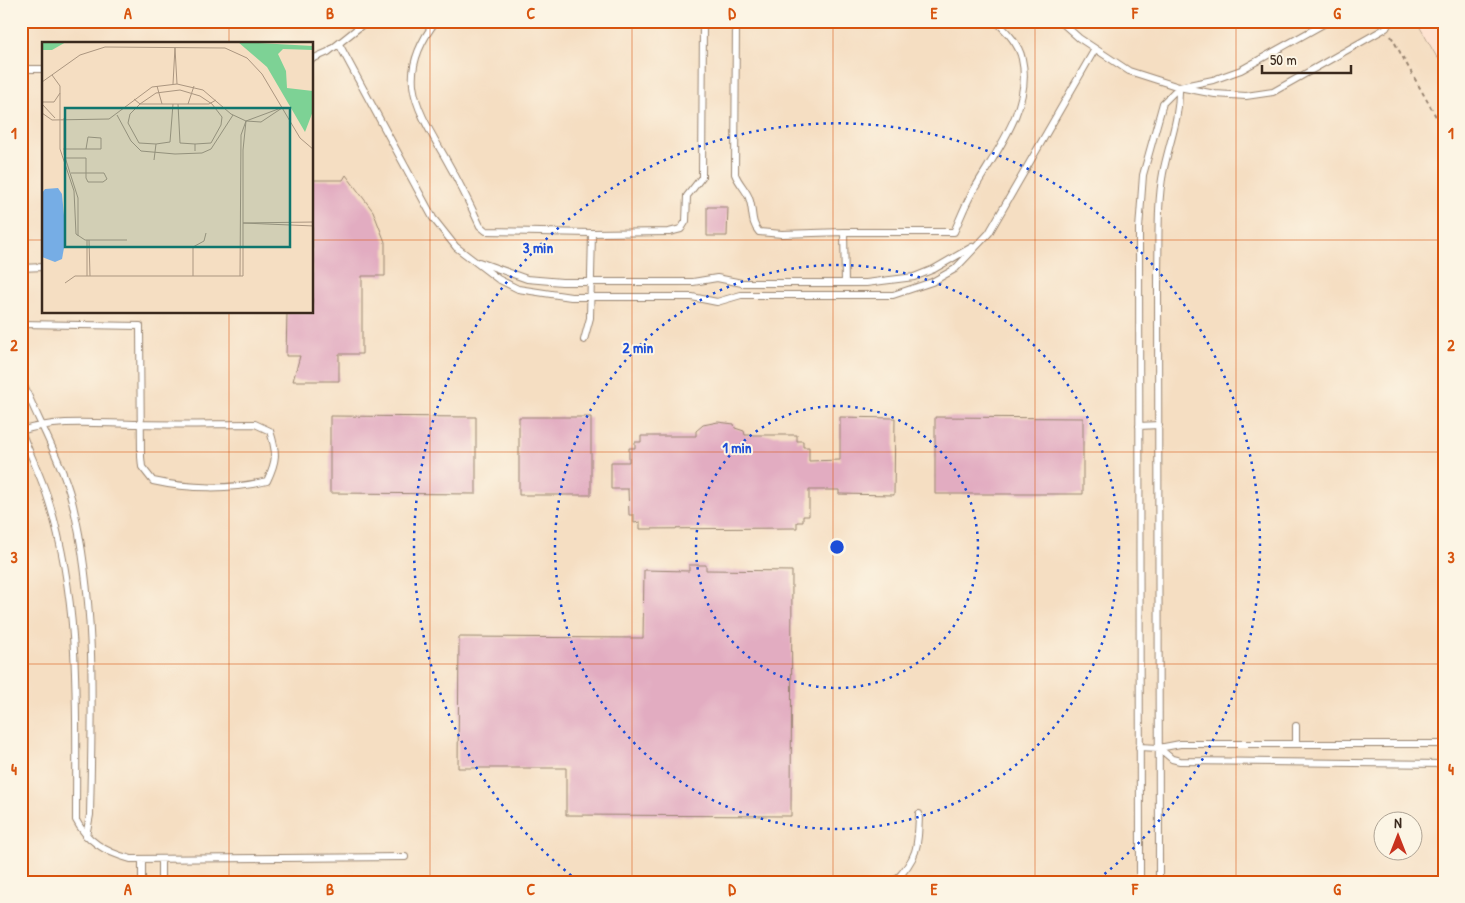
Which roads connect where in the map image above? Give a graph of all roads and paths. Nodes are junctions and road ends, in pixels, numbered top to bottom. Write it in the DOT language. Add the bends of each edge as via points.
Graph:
graph roads {
  1 [pos="367,21"];
  2 [pos="436,21"];
  3 [pos="703,21"];
  4 [pos="736,21"];
  5 [pos="996,21"];
  6 [pos="1060,21"];
  7 [pos="1329,21"];
  8 [pos="1390,21"];
  9 [pos="1427,21"];
  10 [pos="1386,28"];
  11 [pos="338,44"];
  12 [pos="1095,49"];
  13 [pos="1444,51"];
  14 [pos="314,58"];
  15 [pos="21,69"];
  16 [pos="42,70"];
  17 [pos="1179,87"];
  18 [pos="1444,131"];
  19 [pos="844,232"];
  20 [pos="592,233"];
  21 [pos="978,244"];
  22 [pos="474,261"];
  23 [pos="42,267"];
  24 [pos="21,268"];
  25 [pos="693,282"];
  26 [pos="591,283"];
  27 [pos="742,283"];
  28 [pos="845,283"];
  29 [pos="743,295"];
  30 [pos="591,297"];
  31 [pos="692,297"];
  32 [pos="21,324"];
  33 [pos="584,340"];
  34 [pos="21,379"];
  35 [pos="41,424"];
  36 [pos="140,424"];
  37 [pos="1159,425"];
  38 [pos="1139,426"];
  39 [pos="21,431"];
  40 [pos="1296,726"];
  41 [pos="1296,744"];
  42 [pos="1444,744"];
  43 [pos="1139,748"];
  44 [pos="1159,748"];
  45 [pos="1444,764"];
  46 [pos="919,814"];
  47 [pos="86,836"];
  48 [pos="405,857"];
  49 [pos="142,859"];
  50 [pos="161,859"];
  51 [pos="142,882"];
  52 [pos="161,882"];
  53 [pos="894,882"];
  54 [pos="1140,882"];
  55 [pos="1159,882"];
  1 -- 11 [label="lane"];
  2 -- 20 [label="lane" via="423,38 414,64 414,101 480,226 493,233"];
  3 -- 20 [label="lane" via="702,177 687,196 686,221 681,229 669,232"];
  4 -- 19 [label="lane" via="735,174 749,197 753,226 759,232 782,234"];
  5 -- 19 [label="lane" via="1013,39 1022,59 1023,89 1016,114 972,192 954,232"];
  6 -- 12 [label="lane"];
  7 -- 17 [label="lane" via="1241,70"];
  8 -- 10 [label="lane"];
  9 -- 13 [label="main road"];
  10 -- 17 [label="lane" via="1273,92 1246,96"];
  10 -- 18 [label="path"];
  11 -- 14 [label="lane"];
  11 -- 22 [label="lane" via="434,218 456,247"];
  12 -- 17 [label="lane" via="1129,71"];
  12 -- 21 [label="lane" via="989,233"];
  15 -- 16 [label="lane"];
  17 -- 37 [label="lane" via="1180,108 1160,198"];
  17 -- 38 [label="lane" via="1163,103 1140,197"];
  19 -- 28 [label="lane"];
  20 -- 26 [label="lane"];
  21 -- 28 [label="lane" via="914,277"];
  21 -- 29 [label="lane" via="954,269 926,285 893,295"];
  22 -- 26 [label="lane" via="527,278"];
  22 -- 30 [label="lane" via="518,289"];
  23 -- 24 [label="lane"];
  25 -- 26 [label="lane"];
  25 -- 27 [label="lane" via="717,278"];
  25 -- 31 [label="lane"];
  26 -- 30 [label="lane"];
  27 -- 28 [label="lane"];
  27 -- 29 [label="lane"];
  29 -- 31 [label="lane" via="717,302"];
  30 -- 31 [label="lane"];
  30 -- 33 [label="lane"];
  32 -- 36 [label="lane" via="140,326"];
  34 -- 35 [label="lane"];
  35 -- 36 [label="lane"];
  35 -- 39 [label="lane"];
  35 -- 47 [label="lane" via="72,499 88,589 91,756 90,815"];
  36 -- 36 [label="lane" via="255,424 270,431 276,462 267,480 250,485 174,486 152,482 142,467"];
  37 -- 38 [label="lane"];
  37 -- 44 [label="lane"];
  38 -- 43 [label="lane"];
  39 -- 47 [label="lane" via="49,502 74,636 76,820"];
  40 -- 41 [label="lane"];
  41 -- 42 [label="lane"];
  41 -- 44 [label="lane" via="1180,744"];
  43 -- 44 [label="lane"];
  43 -- 54 [label="lane"];
  44 -- 45 [label="lane" via="1172,759 1180,761"];
  44 -- 55 [label="lane"];
  46 -- 53 [label="lane" via="916,856"];
  47 -- 49 [label="lane" via="114,855"];
  48 -- 50 [label="lane"];
  49 -- 50 [label="lane"];
  49 -- 51 [label="lane"];
  50 -- 52 [label="lane"];
}
